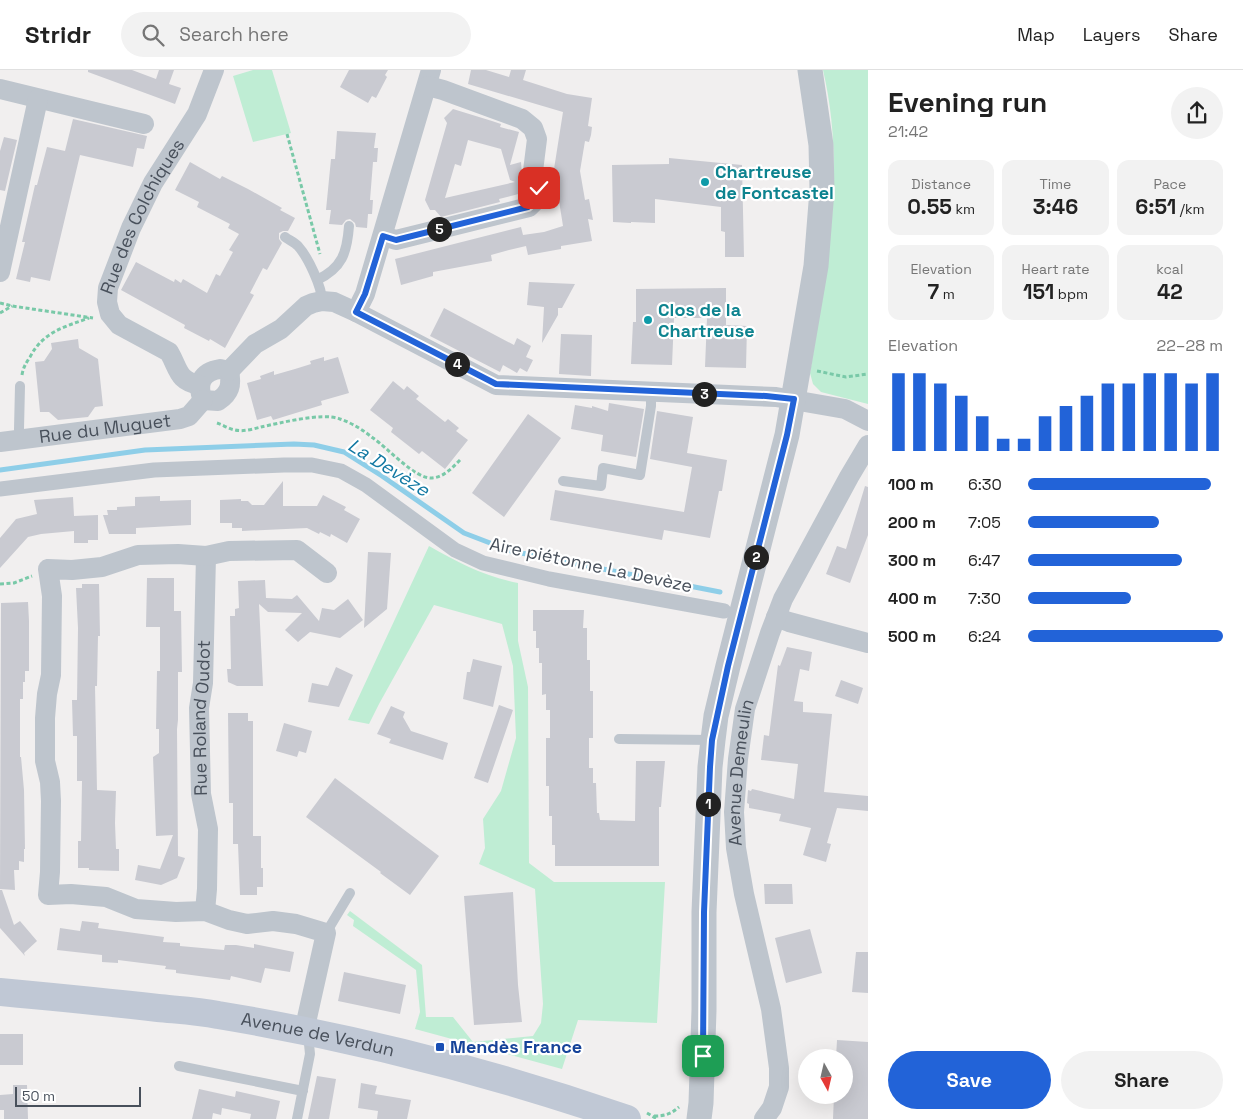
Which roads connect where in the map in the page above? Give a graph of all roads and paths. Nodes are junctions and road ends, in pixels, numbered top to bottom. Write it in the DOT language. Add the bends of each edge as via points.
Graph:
graph roads {
  1 [pos="214,70"];
  2 [pos="810,70"];
  3 [pos="429,78"];
  4 [pos="0,90"];
  5 [pos="38,99"];
  6 [pos="144,124"];
  7 [pos="287,134"];
  8 [pos="349,226"];
  9 [pos="383,236"];
  10 [pos="285,237"];
  11 [pos="0,272"];
  12 [pos="321,278"];
  13 [pos="322,301"];
  14 [pos="0,303"];
  15 [pos="12,306"];
  16 [pos="356,312"];
  17 [pos="0,313"];
  18 [pos="110,314"];
  19 [pos="89,317"];
  20 [pos="800,367"];
  21 [pos="228,371"];
  22 [pos="868,374"];
  23 [pos="20,386"];
  24 [pos="201,392"];
  25 [pos="651,392"];
  26 [pos="794,399"];
  27 [pos="868,420"];
  28 [pos="217,423"];
  29 [pos="20,439"];
  30 [pos="0,442"];
  31 [pos="868,445"];
  32 [pos="460,460"];
  33 [pos="563,481"];
  34 [pos="0,489"];
  35 [pos="206,556"];
  36 [pos="48,569"];
  37 [pos="327,573"];
  38 [pos="0,584"];
  39 [pos="724,611"];
  40 [pos="776,617"];
  41 [pos="868,642"];
  42 [pos="619,739"];
  43 [pos="712,740"];
  44 [pos="350,893"];
  45 [pos="205,911"];
  46 [pos="326,933"];
  47 [pos="0,992"];
  48 [pos="308,1032"];
  49 [pos="179,1066"];
  50 [pos="303,1091"];
  51 [pos="689,1113"];
  52 [pos="654,1116"];
  53 [pos="297,1119"];
  54 [pos="627,1119"];
  55 [pos="764,1119"];
  1 -- 18 [label="street, Rue des Colchiques" via="197,114 153,183 131,228 108,288"];
  2 -- 20 [label="street" via="821,144 822,190 816,266"];
  3 -- 9 [label="street"];
  3 -- 9 [label="street" via="445,90 522,119 533,128 537,139 533,171 539,188 537,199 528,207 396,240"];
  4 -- 5 [label="street"];
  5 -- 6 [label="street"];
  5 -- 11 [label="street"];
  7 -- 12 [label="path"];
  8 -- 12 [label="lane" via="344,256 336,268"];
  9 -- 16 [label="street"];
  10 -- 12 [label="lane" via="298,246"];
  12 -- 13 [label="lane"];
  13 -- 16 [label="street" via="334,302"];
  13 -- 21 [label="street" via="306,306 281,329 255,344"];
  14 -- 15 [label="path"];
  15 -- 17 [label="path"];
  15 -- 19 [label="path"];
  16 -- 25 [label="street" via="496,384"];
  18 -- 19 [label="path" via="100,318"];
  18 -- 24 [label="street, Rue des Colchiques" via="118,325 169,352 183,379"];
  19 -- 23 [label="path" via="51,333 36,344 23,369"];
  20 -- 22 [label="path" via="846,377"];
  20 -- 26 [label="street"];
  21 -- 24 [label="street, Rue du Muguet" via="220,369 204,376"];
  21 -- 24 [label="street" via="231,380 227,395 218,401"];
  23 -- 29 [label="lane"];
  24 -- 29 [label="street, Rue du Muguet" via="188,416 180,419"];
  25 -- 26 [label="street"];
  25 -- 33 [label="lane" via="640,475 603,468 601,486"];
  26 -- 27 [label="street" via="845,409"];
  26 -- 43 [label="street"];
  28 -- 32 [label="path" via="235,430 303,419 338,418 373,438 410,470 422,476 441,476"];
  29 -- 30 [label="street, Rue du Muguet"];
  31 -- 40 [label="street, Avenue Demeulin" via="783,598"];
  34 -- 39 [label="street, Aire piétonne La Devèze" via="154,470 312,465 341,472 366,485 455,550 483,563 549,579"];
  35 -- 36 [label="street" via="138,555 102,567"];
  35 -- 37 [label="street" via="229,551 297,550"];
  35 -- 45 [label="street, Rue Roland Oudot" via="203,683 199,708 201,794 208,830"];
  36 -- 38 [label="path" via="14,583"];
  36 -- 45 [label="street" via="52,596 51,675 44,718 45,762 51,801 48,895 106,896 136,909"];
  40 -- 41 [label="street"];
  40 -- 55 [label="street, Avenue Demeulin" via="745,709 734,812 744,894 771,1009 780,1068 779,1087 772,1108"];
  42 -- 43 [label="lane"];
  43 -- 51 [label="street" via="704,912 701,1103"];
  44 -- 46 [label="lane"];
  45 -- 46 [label="street" via="247,924 273,921"];
  46 -- 48 [label="street" via="307,1018"];
  47 -- 48 [label="main road, Avenue de Verdun" via="217,1014"];
  48 -- 50 [label="lane" via="310,1054"];
  48 -- 54 [label="main road, Avenue de Verdun" via="450,1063"];
  49 -- 50 [label="lane"];
  50 -- 53 [label="lane"];
  51 -- 52 [label="path"];
}
